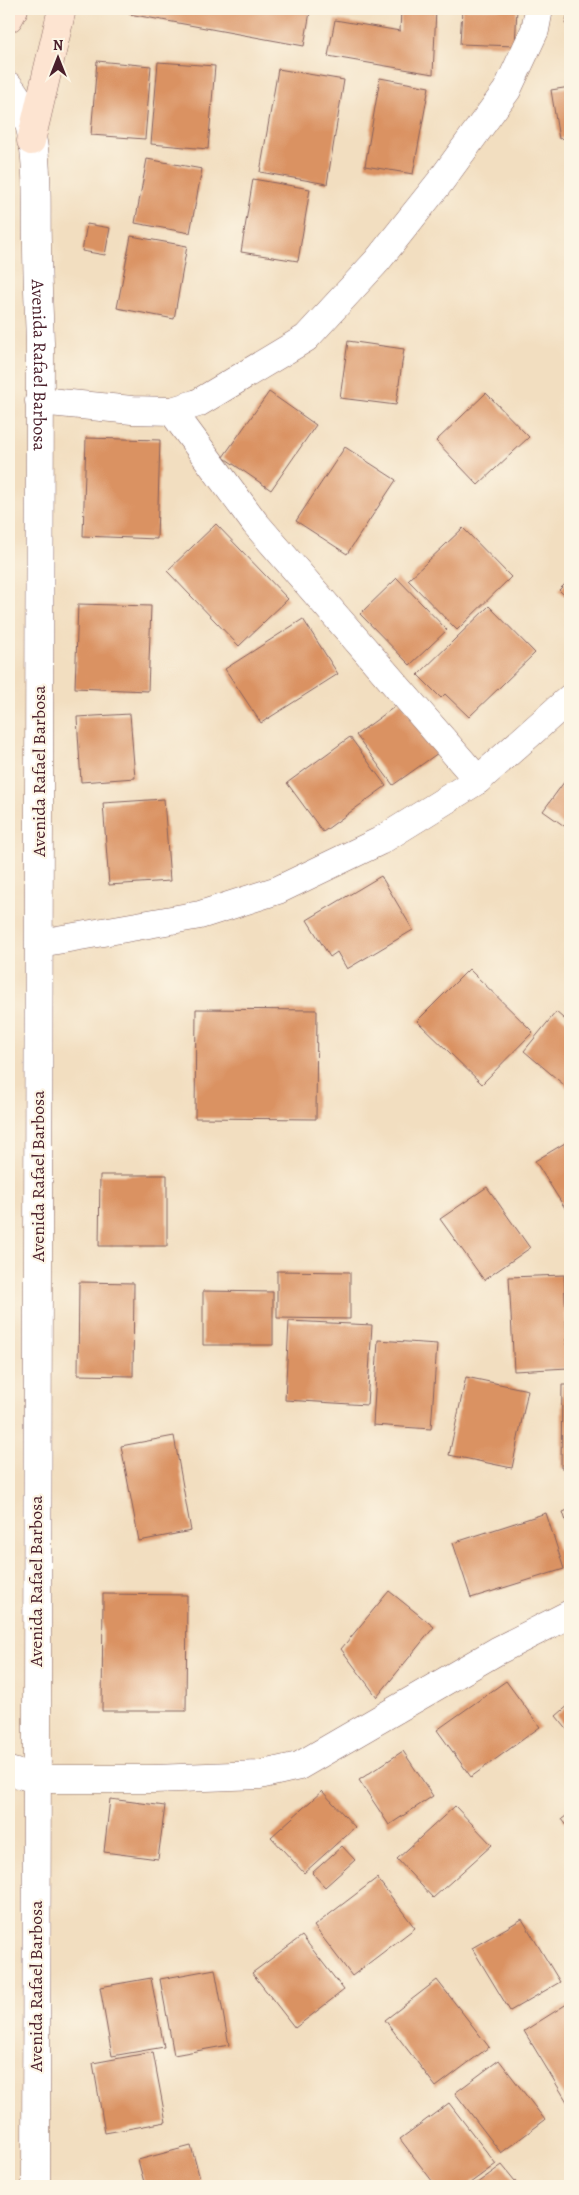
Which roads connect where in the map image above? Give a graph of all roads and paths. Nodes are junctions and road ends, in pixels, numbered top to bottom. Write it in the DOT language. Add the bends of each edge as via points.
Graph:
graph roads {
  1 [pos="14,9"];
  2 [pos="62,9"];
  3 [pos="539,9"];
  4 [pos="9,18"];
  5 [pos="9,86"];
  6 [pos="26,147"];
  7 [pos="39,401"];
  8 [pos="172,412"];
  9 [pos="570,698"];
  10 [pos="478,780"];
  11 [pos="40,943"];
  12 [pos="570,1614"];
  13 [pos="9,1771"];
  14 [pos="36,1779"];
  15 [pos="36,2186"];
  1 -- 4 [label="main road"];
  2 -- 6 [label="main road"];
  3 -- 8 [label="street" via="535,30 507,90 377,261 306,338 198,403"];
  5 -- 6 [label="street, Avenida Rafael Barbosa" via="25,111"];
  6 -- 7 [label="street, Avenida Rafael Barbosa"];
  7 -- 8 [label="street"];
  7 -- 11 [label="street, Avenida Rafael Barbosa"];
  8 -- 10 [label="street" via="256,523"];
  9 -- 10 [label="street"];
  10 -- 11 [label="street" via="380,841 278,890 200,915"];
  11 -- 14 [label="street, Avenida Rafael Barbosa"];
  12 -- 14 [label="street" via="497,1651 299,1766 258,1775"];
  13 -- 14 [label="street"];
  14 -- 15 [label="street, Avenida Rafael Barbosa"];
}
